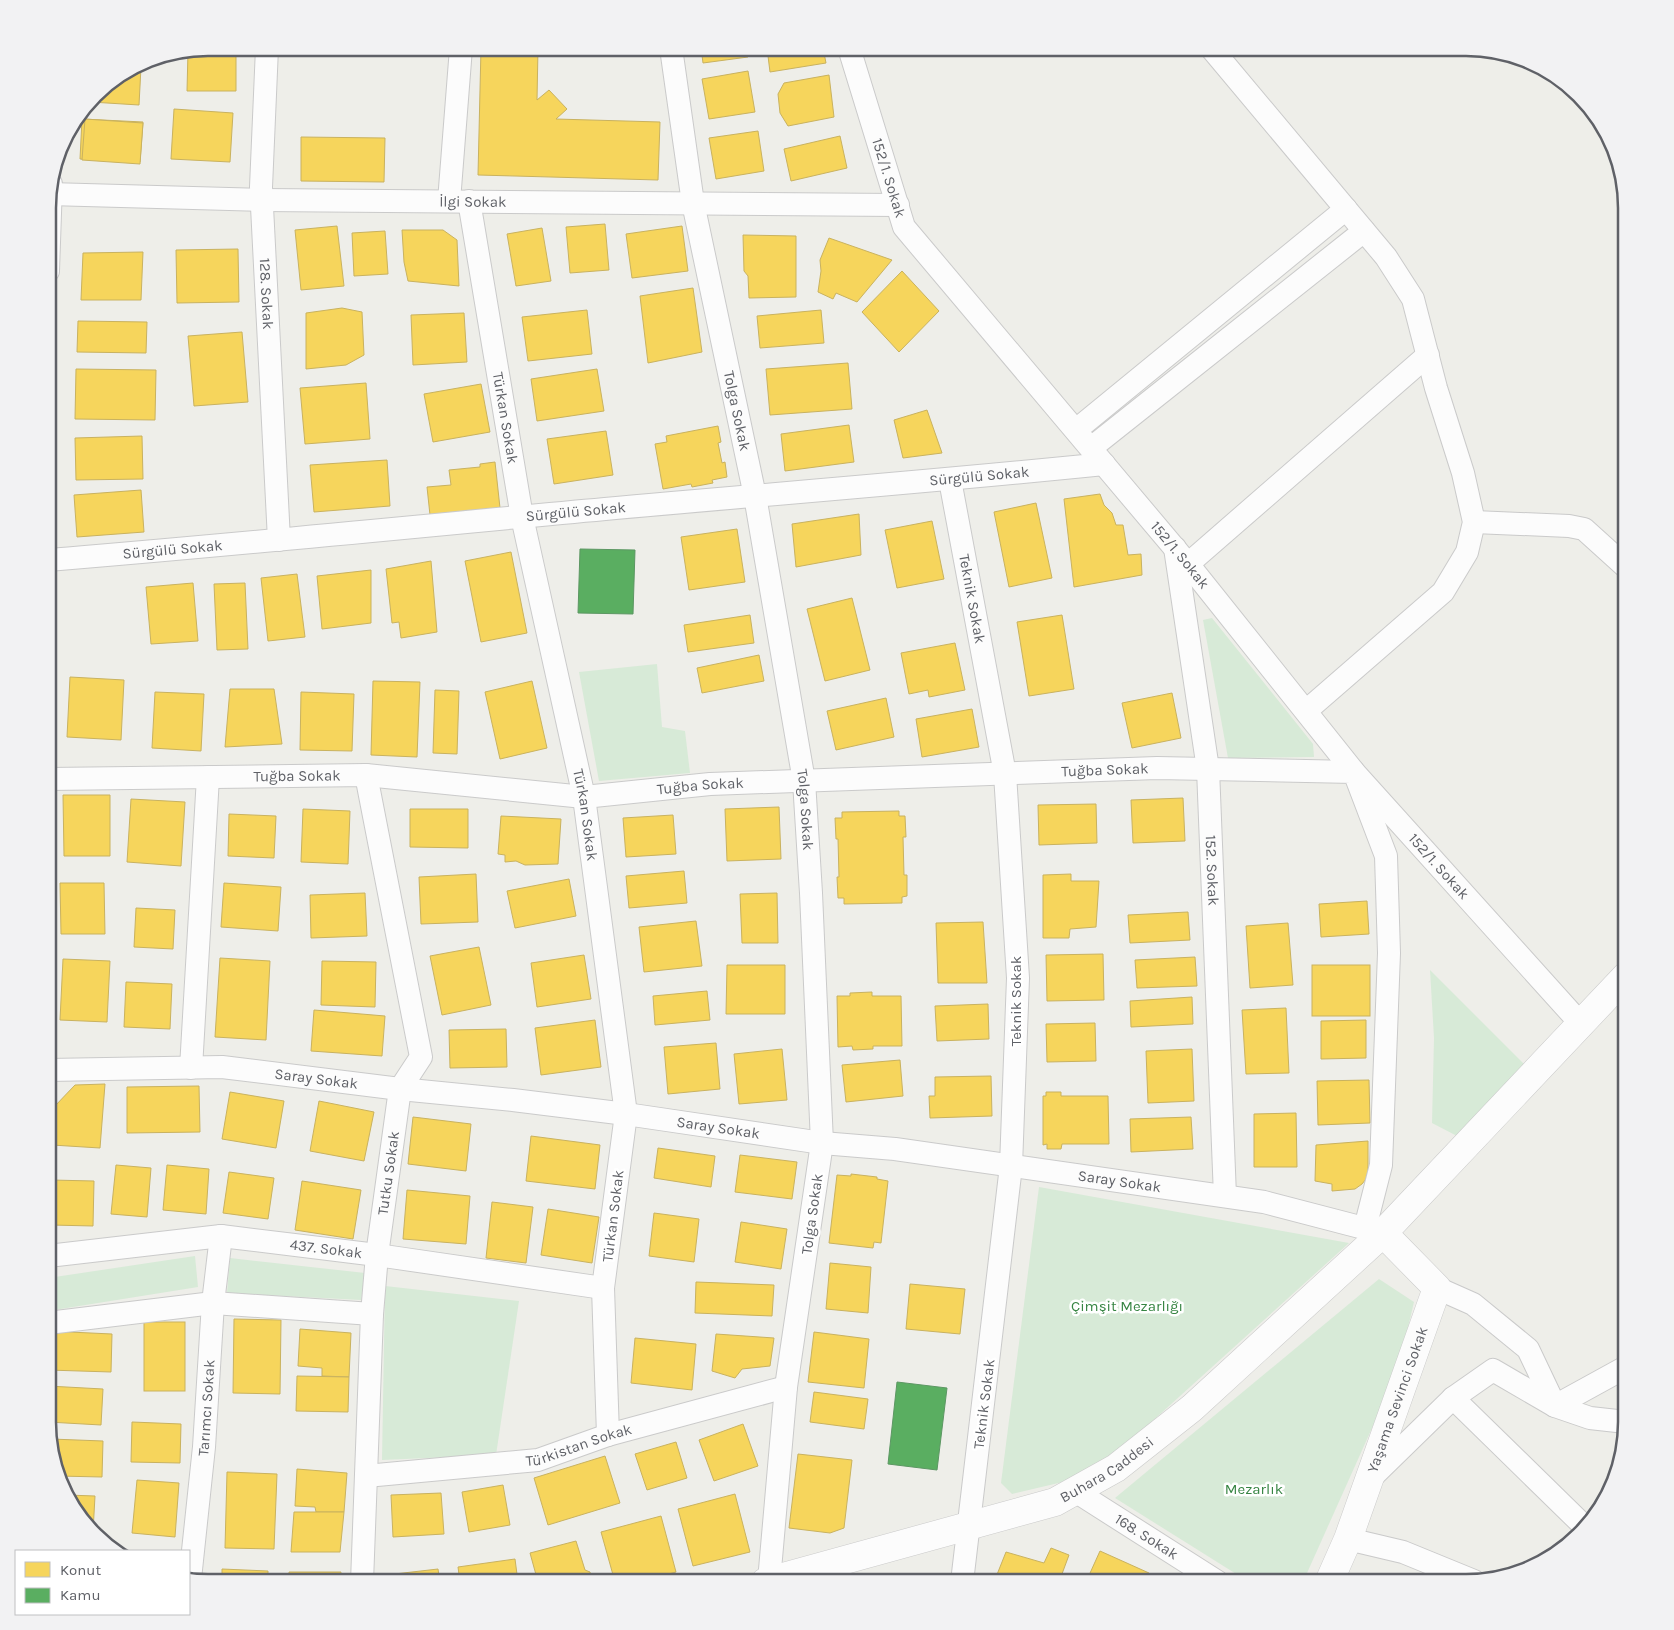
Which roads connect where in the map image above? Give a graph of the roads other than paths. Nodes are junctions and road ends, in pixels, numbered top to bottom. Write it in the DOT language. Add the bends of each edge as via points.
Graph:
graph roads {
  1 [pos="266,56"];
  2 [pos="461,56"];
  3 [pos="671,56"];
  4 [pos="852,57"];
  5 [pos="1218,57"];
  6 [pos="58,191"];
  7 [pos="262,200"];
  8 [pos="459,201"];
  9 [pos="693,203"];
  10 [pos="898,205"];
  11 [pos="1346,209"];
  12 [pos="1364,231"];
  13 [pos="1428,356"];
  14 [pos="1076,430"];
  15 [pos="1098,456"];
  16 [pos="950,480"];
  17 [pos="755,496"];
  18 [pos="522,517"];
  19 [pos="1474,522"];
  20 [pos="280,540"];
  21 [pos="1181,556"];
  22 [pos="57,559"];
  23 [pos="1618,560"];
  24 [pos="1306,711"];
  25 [pos="1208,769"];
  26 [pos="1354,772"];
  27 [pos="1005,774"];
  28 [pos="366,775"];
  29 [pos="208,777"];
  30 [pos="57,778"];
  31 [pos="804,781"];
  32 [pos="584,797"];
  33 [pos="1618,985"];
  34 [pos="1581,1024"];
  35 [pos="191,1068"];
  36 [pos="56,1070"];
  37 [pos="400,1089"];
  38 [pos="626,1114"];
  39 [pos="822,1143"];
  40 [pos="1011,1166"];
  41 [pos="1225,1196"];
  42 [pos="1374,1230"];
  43 [pos="220,1236"];
  44 [pos="56,1255"];
  45 [pos="376,1255"];
  46 [pos="604,1288"];
  47 [pos="1437,1288"];
  48 [pos="213,1303"];
  49 [pos="372,1314"];
  50 [pos="56,1323"];
  51 [pos="1618,1371"];
  52 [pos="786,1387"];
  53 [pos="1453,1398"];
  54 [pos="1554,1406"];
  55 [pos="1618,1421"];
  56 [pos="608,1435"];
  57 [pos="366,1476"];
  58 [pos="1370,1478"];
  59 [pos="1074,1491"];
  60 [pos="1579,1522"];
  61 [pos="970,1526"];
  62 [pos="1348,1539"];
  63 [pos="191,1572"];
  64 [pos="362,1574"];
  65 [pos="768,1574"];
  66 [pos="796,1574"];
  67 [pos="963,1574"];
  68 [pos="1205,1574"];
  69 [pos="1333,1574"];
  70 [pos="1457,1574"];
  1 -- 7 [label="street, 128. Sokak"];
  2 -- 8 [label="street, Türkan Sokak"];
  3 -- 9 [label="street, Tolga Sokak"];
  4 -- 10 [label="street, 152/1. Sokak"];
  5 -- 11 [label="street"];
  6 -- 7 [label="street, İlgi Sokak"];
  7 -- 8 [label="street, İlgi Sokak"];
  7 -- 20 [label="street, 128. Sokak"];
  8 -- 9 [label="street, İlgi Sokak"];
  8 -- 18 [label="street, Türkan Sokak"];
  9 -- 10 [label="street, İlgi Sokak"];
  9 -- 17 [label="street, Tolga Sokak"];
  10 -- 14 [label="street, 152/1. Sokak" via="904,226"];
  11 -- 12 [label="street"];
  11 -- 14 [label="street"];
  12 -- 13 [label="street" via="1386,257 1413,299"];
  12 -- 15 [label="street"];
  13 -- 19 [label="street"];
  13 -- 21 [label="street"];
  14 -- 15 [label="street, 152/1. Sokak"];
  15 -- 16 [label="street, Sürgülü Sokak"];
  15 -- 21 [label="street, 152/1. Sokak"];
  16 -- 17 [label="street, Sürgülü Sokak"];
  16 -- 27 [label="street, Teknik Sokak"];
  17 -- 18 [label="street, Sürgülü Sokak"];
  17 -- 31 [label="street, Tolga Sokak"];
  18 -- 20 [label="street, Sürgülü Sokak"];
  18 -- 32 [label="street, Türkan Sokak"];
  19 -- 23 [label="street" via="1584,529"];
  19 -- 24 [label="street" via="1467,552 1443,592"];
  20 -- 22 [label="street, Sürgülü Sokak"];
  21 -- 24 [label="street, 152/1. Sokak"];
  21 -- 25 [label="street, 152. Sokak"];
  24 -- 26 [label="street, 152/1. Sokak"];
  25 -- 26 [label="street, Tuğba Sokak"];
  25 -- 27 [label="street, Tuğba Sokak"];
  25 -- 41 [label="street, 152. Sokak"];
  26 -- 34 [label="street, 152/1. Sokak"];
  26 -- 42 [label="street" via="1386,856 1389,953 1381,1165"];
  27 -- 31 [label="street, Tuğba Sokak"];
  27 -- 40 [label="street, Teknik Sokak" via="1018,978"];
  28 -- 29 [label="street, Tuğba Sokak"];
  28 -- 32 [label="street, Tuğba Sokak"];
  28 -- 37 [label="street, Tutku Sokak" via="421,1057"];
  29 -- 30 [label="street, Tuğba Sokak"];
  29 -- 35 [label="street"];
  31 -- 32 [label="street, Tuğba Sokak" via="710,784"];
  31 -- 39 [label="street, Tolga Sokak"];
  32 -- 38 [label="street, Türkan Sokak"];
  33 -- 34 [label="street, Buhara Caddesi"];
  34 -- 42 [label="street, Buhara Caddesi"];
  35 -- 36 [label="street, Saray Sokak"];
  35 -- 37 [label="street, Saray Sokak" via="222,1067"];
  37 -- 38 [label="street, Saray Sokak"];
  37 -- 45 [label="street, Tutku Sokak"];
  38 -- 39 [label="street, Saray Sokak"];
  38 -- 46 [label="street, Türkan Sokak"];
  39 -- 40 [label="street, Saray Sokak"];
  39 -- 52 [label="street, Tolga Sokak"];
  40 -- 41 [label="street, Saray Sokak"];
  40 -- 61 [label="street, Teknik Sokak"];
  41 -- 42 [label="street, Saray Sokak" via="1264,1202"];
  42 -- 47 [label="street"];
  42 -- 59 [label="street, Buhara Caddesi" via="1192,1408 1116,1468"];
  43 -- 44 [label="street, 437. Sokak"];
  43 -- 45 [label="street, 437. Sokak"];
  43 -- 48 [label="street, Tarımcı Sokak"];
  45 -- 46 [label="street, 437. Sokak"];
  45 -- 49 [label="street, Tutku Sokak"];
  46 -- 56 [label="street, Türkan Sokak"];
  47 -- 54 [label="street" via="1474,1304 1528,1349"];
  47 -- 58 [label="street, Yaşama Sevinci Sokak"];
  48 -- 49 [label="street"];
  48 -- 50 [label="street"];
  48 -- 63 [label="street, Tarımcı Sokak" via="204,1447"];
  49 -- 57 [label="street, Tutku Sokak"];
  51 -- 54 [label="street"];
  52 -- 56 [label="street, Türkistan Sokak"];
  52 -- 65 [label="street, Tolga Sokak"];
  53 -- 54 [label="street" via="1493,1370"];
  53 -- 58 [label="street"];
  53 -- 60 [label="street"];
  54 -- 55 [label="street" via="1590,1418"];
  56 -- 57 [label="street, Türkistan Sokak" via="538,1460"];
  57 -- 64 [label="street, Tutku Sokak"];
  58 -- 62 [label="street, Yaşama Sevinci Sokak"];
  59 -- 61 [label="street, Buhara Caddesi" via="1056,1502"];
  59 -- 68 [label="street, 168. Sokak"];
  61 -- 66 [label="street, Buhara Caddesi"];
  61 -- 67 [label="street, Teknik Sokak"];
  62 -- 69 [label="street, Yaşama Sevinci Sokak"];
  62 -- 70 [label="street" via="1403,1552"];
}
